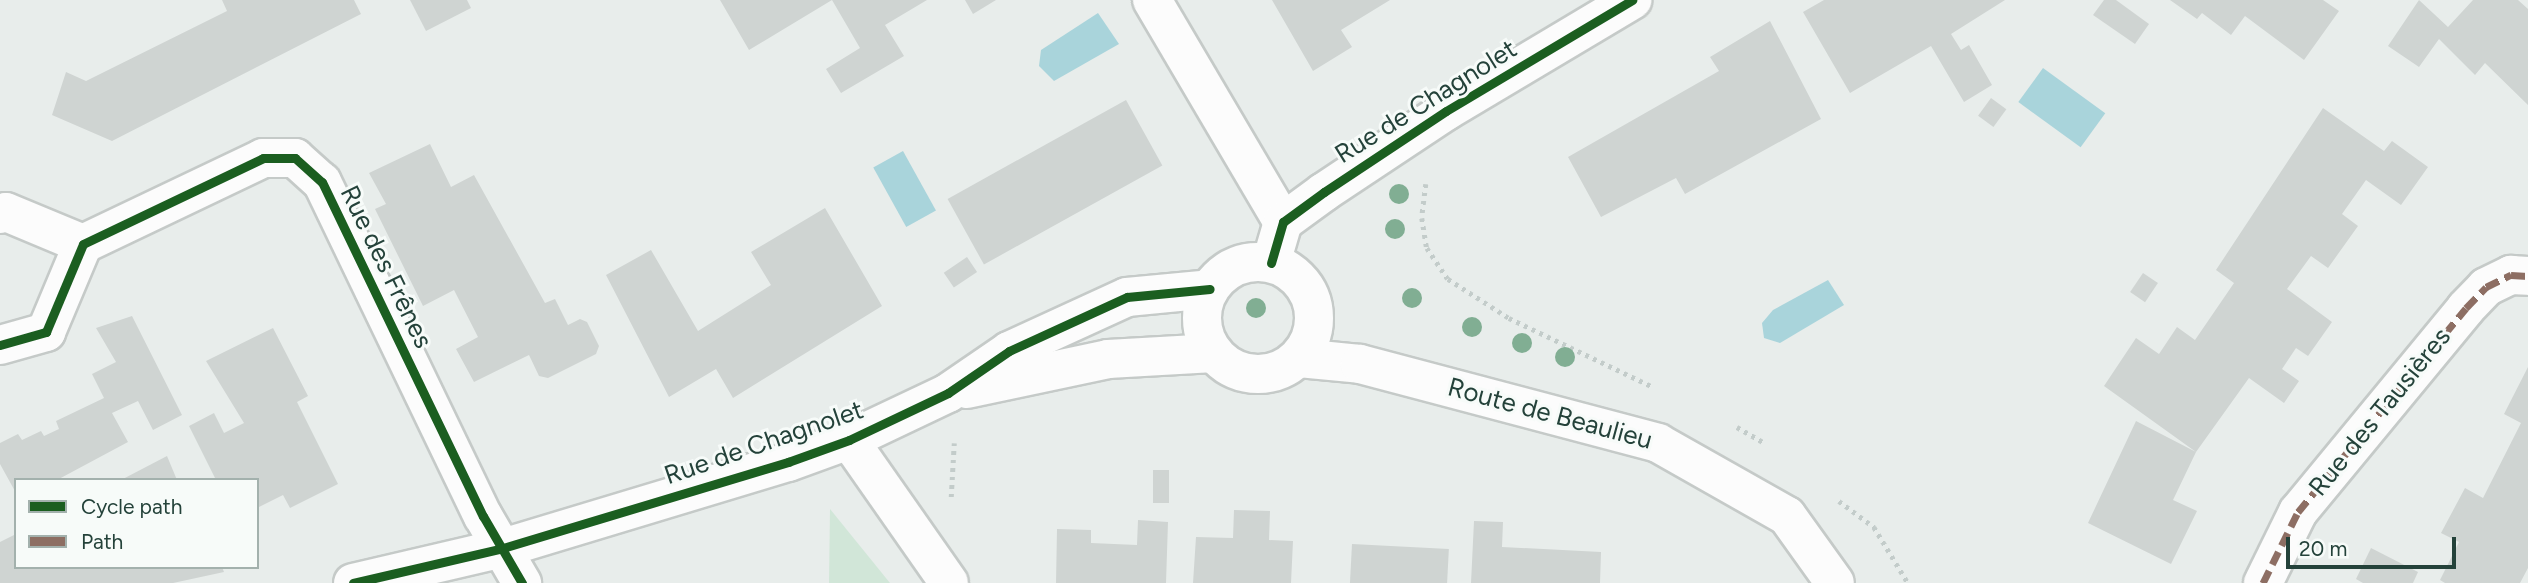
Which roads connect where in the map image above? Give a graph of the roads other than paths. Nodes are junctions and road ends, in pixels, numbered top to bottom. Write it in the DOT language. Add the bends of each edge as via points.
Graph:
graph roads {
  1 [pos="1152,0"];
  2 [pos="1632,0"];
  3 [pos="0,214"];
  4 [pos="1283,222"];
  5 [pos="83,244"];
  6 [pos="1271,263"];
  7 [pos="2528,276"];
  8 [pos="1210,289"];
  9 [pos="0,345"];
  10 [pos="1214,353"];
  11 [pos="1298,358"];
  12 [pos="947,393"];
  13 [pos="849,440"];
  14 [pos="503,548"];
  15 [pos="353,583"];
  16 [pos="522,583"];
  17 [pos="949,583"];
  18 [pos="1835,583"];
  19 [pos="2263,583"];
  1 -- 4 [label="street"];
  2 -- 4 [label="street, Rue de Chagnolet" via="1446,111"];
  3 -- 5 [label="street" via="6,212"];
  4 -- 6 [label="street"];
  5 -- 9 [label="street" via="46,332"];
  5 -- 14 [label="street, Rue des Frênes" via="263,158 295,158 322,182 483,516"];
  6 -- 8 [label="street" via="1249,261 1232,268"];
  6 -- 11 [label="street" via="1293,274 1312,301 1313,332"];
  7 -- 19 [label="street, Rue des Tausières" via="2511,275 2486,287 2466,308 2298,512"];
  8 -- 10 [label="street" via="1202,322"];
  8 -- 12 [label="street, Rue de Chagnolet" via="1127,297 1009,351"];
  10 -- 11 [label="street" via="1226,365 1256,375 1286,368"];
  10 -- 12 [label="street, Rue de Chagnolet" via="1108,359"];
  11 -- 18 [label="street, Route de Beaulieu" via="1360,364 1658,443 1787,516"];
  12 -- 13 [label="street, Rue de Chagnolet"];
  13 -- 14 [label="street, Rue de Chagnolet"];
  13 -- 17 [label="street"];
  14 -- 15 [label="street, Rue de Chagnolet"];
  14 -- 16 [label="street, Rue des Frênes"];
}
